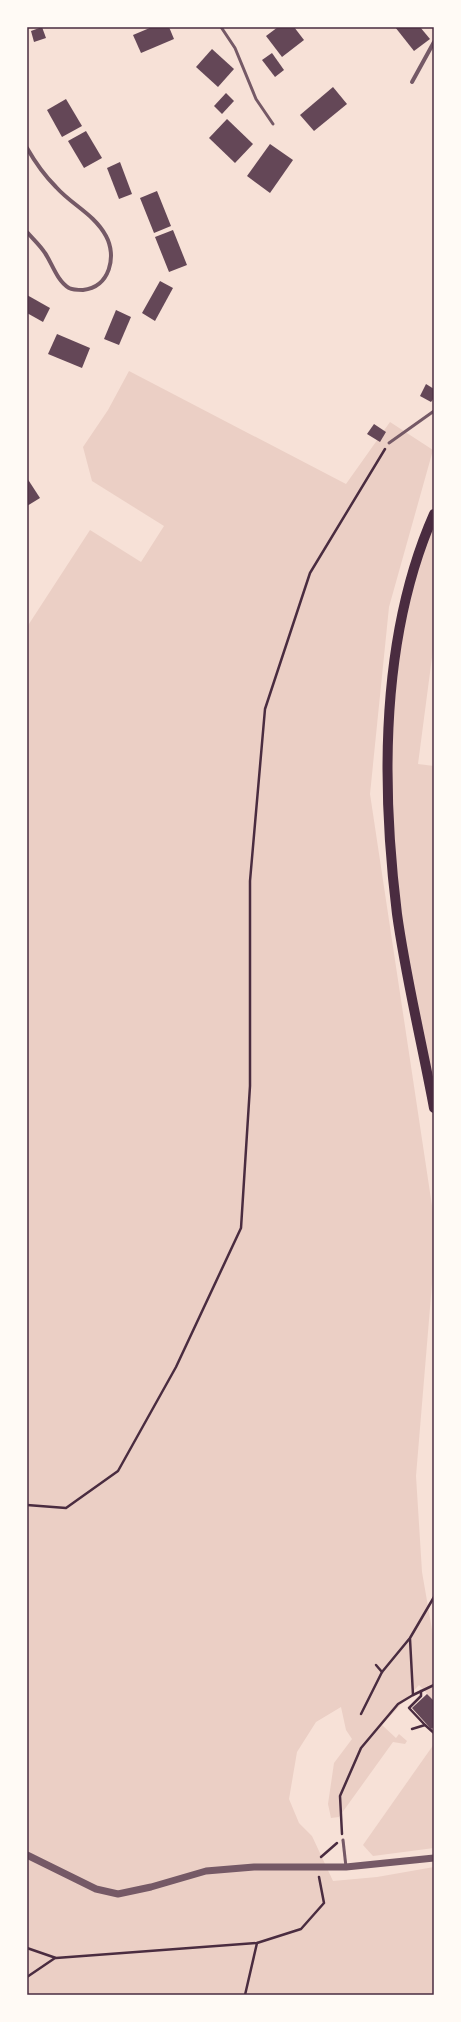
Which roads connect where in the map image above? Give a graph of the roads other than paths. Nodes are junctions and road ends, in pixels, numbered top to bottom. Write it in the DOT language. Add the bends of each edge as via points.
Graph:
graph roads {
  1 [pos="222,27"];
  2 [pos="434,42"];
  3 [pos="412,82"];
  4 [pos="273,124"];
  5 [pos="27,148"];
  6 [pos="27,232"];
  7 [pos="434,411"];
  8 [pos="389,443"];
  9 [pos="434,514"];
  10 [pos="434,1108"];
  11 [pos="343,1840"];
  12 [pos="27,1855"];
  13 [pos="434,1858"];
  14 [pos="346,1867"];
  1 -- 4 [label="lane" via="235,48 256,99"];
  2 -- 3 [label="street"];
  5 -- 6 [label="street" via="56,188 92,216 107,237 111,252 108,274 99,284 89,289 69,288"];
  7 -- 8 [label="lane"];
  9 -- 10 [label="main road" via="406,593 391,687 388,810 398,914"];
  11 -- 14 [label="lane"];
  12 -- 14 [label="street" via="96,1889 118,1894 206,1871 254,1867"];
  13 -- 14 [label="street"];
}
